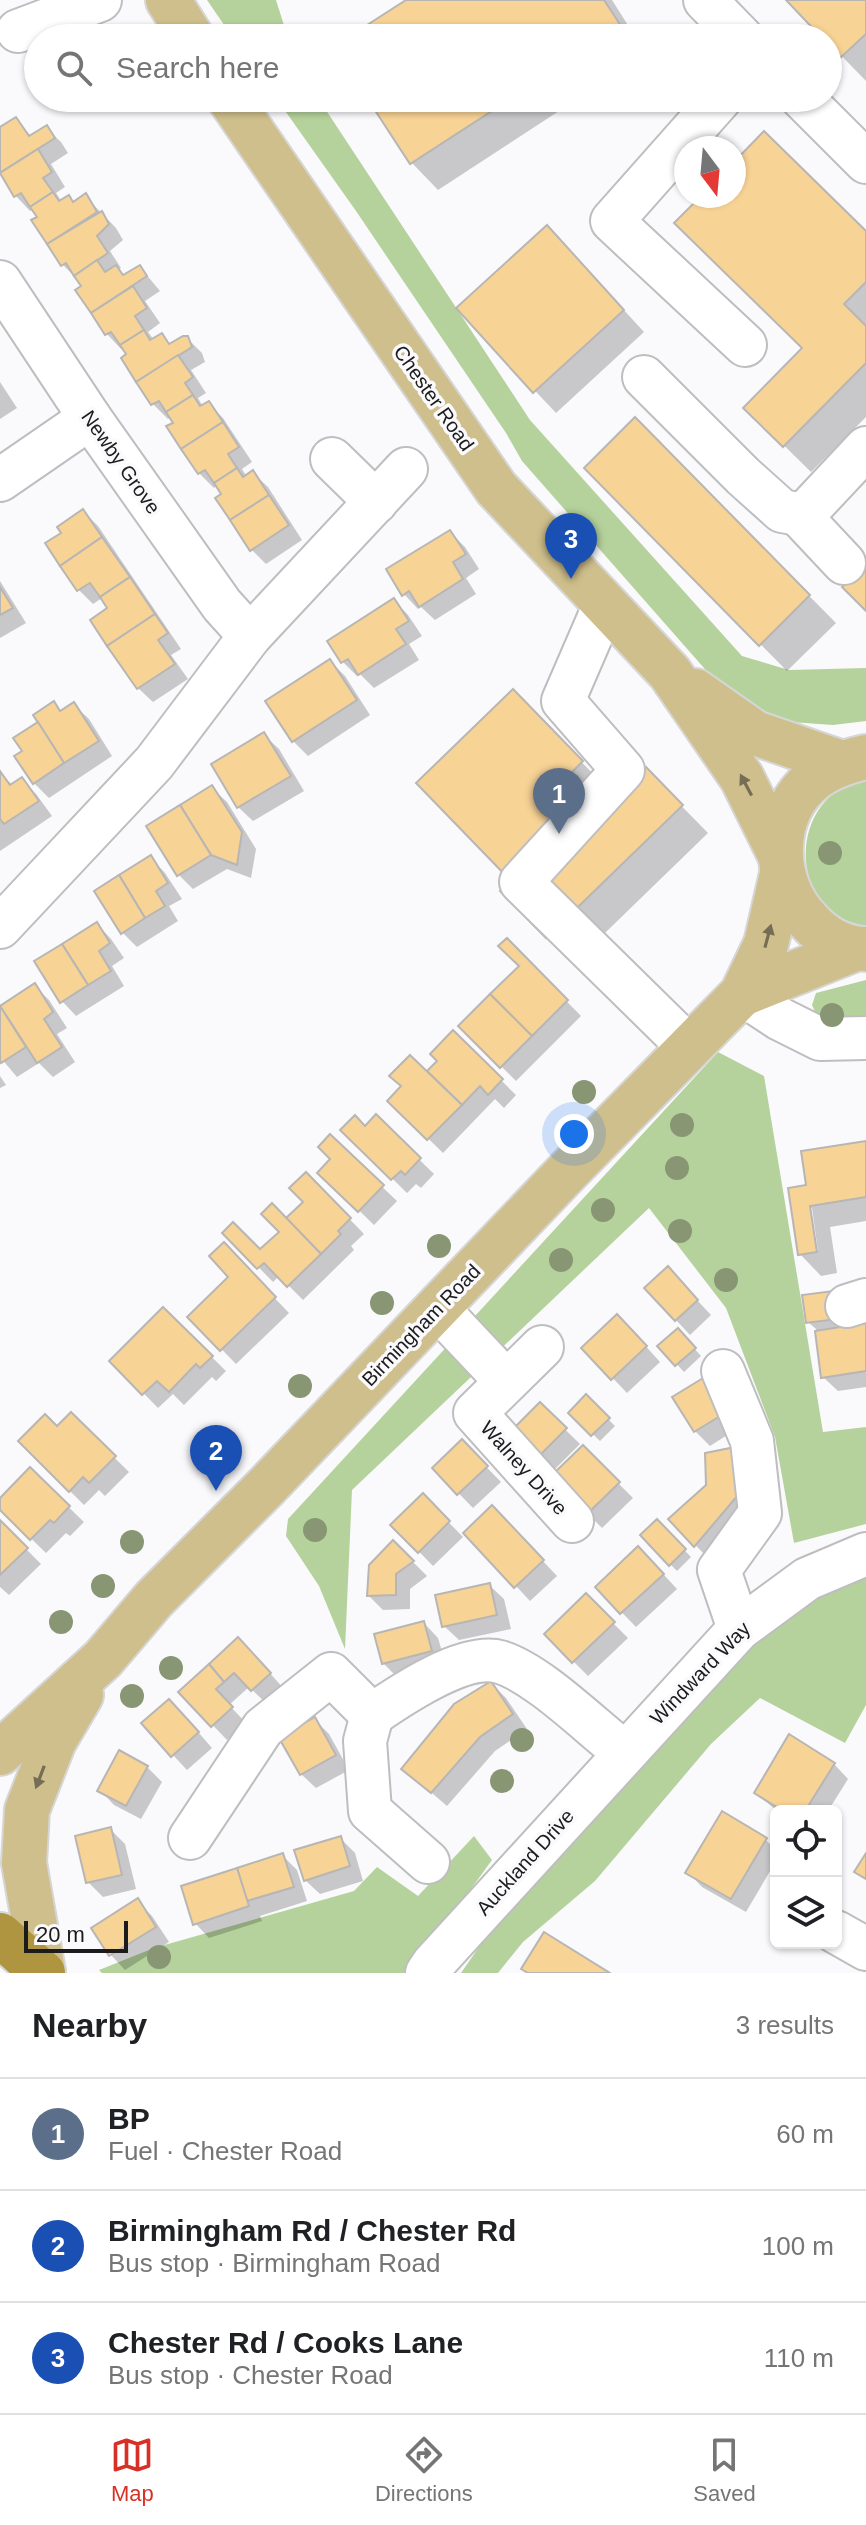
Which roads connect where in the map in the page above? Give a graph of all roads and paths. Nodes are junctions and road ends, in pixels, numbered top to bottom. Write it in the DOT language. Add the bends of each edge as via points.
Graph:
graph roads {
  1 [pos="47,0"];
  2 [pos="100,0"];
  3 [pos="168,0"];
  4 [pos="705,0"];
  5 [pos="43,24"];
  6 [pos="183,24"];
  7 [pos="728,24"];
  8 [pos="9,38"];
  9 [pos="239,112"];
  10 [pos="709,112"];
  11 [pos="816,112"];
  12 [pos="866,162"];
  13 [pos="0,282"];
  14 [pos="745,345"];
  15 [pos="644,377"];
  16 [pos="90,418"];
  17 [pos="866,448"];
  18 [pos="332,459"];
  19 [pos="406,469"];
  20 [pos="0,480"];
  21 [pos="376,502"];
  22 [pos="798,514"];
  23 [pos="844,563"];
  24 [pos="605,604"];
  25 [pos="250,636"];
  26 [pos="670,673"];
  27 [pos="854,760"];
  28 [pos="781,864"];
  29 [pos="0,927"];
  30 [pos="860,949"];
  31 [pos="742,994"];
  32 [pos="866,1038"];
  33 [pos="690,1048"];
  34 [pos="437,1308"];
  35 [pos="542,1347"];
  36 [pos="723,1371"];
  37 [pos="506,1381"];
  38 [pos="572,1521"];
  39 [pos="866,1554"];
  40 [pos="739,1629"];
  41 [pos="103,1659"];
  42 [pos="372,1715"];
  43 [pos="624,1752"];
  44 [pos="0,1753"];
  45 [pos="190,1838"];
  46 [pos="428,1862"];
  47 [pos="0,1935"];
  48 [pos="842,1935"];
  49 [pos="866,1949"];
  50 [pos="43,1973"];
  51 [pos="427,1973"];
  1 -- 8 [label="street"];
  2 -- 5 [label="street"];
  3 -- 6 [label="main road"];
  4 -- 7 [label="street"];
  9 -- 24 [label="main road, Chester Road" via="496,488"];
  10 -- 14 [label="street" via="612,221"];
  11 -- 12 [label="street"];
  13 -- 16 [label="street, Newby Grove"];
  15 -- 22 [label="street" via="782,511"];
  16 -- 20 [label="street"];
  16 -- 25 [label="street, Newby Grove" via="222,605"];
  17 -- 22 [label="street" via="808,510"];
  18 -- 21 [label="street"];
  19 -- 21 [label="street"];
  21 -- 25 [label="street"];
  22 -- 23 [label="street"];
  24 -- 26 [label="main road, Chester Road"];
  24 -- 33 [label="street" via="563,701 623,770 521,882"];
  25 -- 29 [label="street" via="154,763"];
  26 -- 27 [label="main road, Chester Road" via="755,733"];
  28 -- 26 [label="main road, Chester Road, one-way" via="742,778"];
  27 -- 28 [label="main road, Birmingham Road" via="814,779 792,804 780,841"];
  28 -- 30 [label="main road, Chester Road" via="790,896 821,935"];
  31 -- 28 [label="main road, Birmingham Road, one-way" via="766,944"];
  30 -- 31 [label="main road, Birmingham Road"];
  31 -- 32 [label="street" via="820,1039"];
  31 -- 33 [label="main road, Birmingham Road"];
  33 -- 34 [label="main road, Birmingham Road"];
  34 -- 37 [label="street"];
  34 -- 41 [label="main road, Birmingham Road" via="154,1599"];
  35 -- 37 [label="street, Walney Drive"];
  36 -- 40 [label="street" via="752,1441 760,1513 719,1570"];
  37 -- 38 [label="street, Walney Drive" via="475,1413"];
  39 -- 40 [label="street, Windward Way" via="807,1579"];
  40 -- 43 [label="street, Windward Way"];
  41 -- 44 [label="main road, Birmingham Road"];
  41 -- 50 [label="main road, Birmingham Road, one-way" via="54,1741 27,1810 24,1863"];
  42 -- 43 [label="street" via="412,1688 472,1662 499,1662 562,1700"];
  42 -- 45 [label="street" via="331,1674 263,1728"];
  42 -- 46 [label="street" via="365,1741 370,1811"];
  43 -- 51 [label="street, Auckland Drive"];
  47 -- 50 [label="highway"];
  48 -- 49 [label="street"];
}
